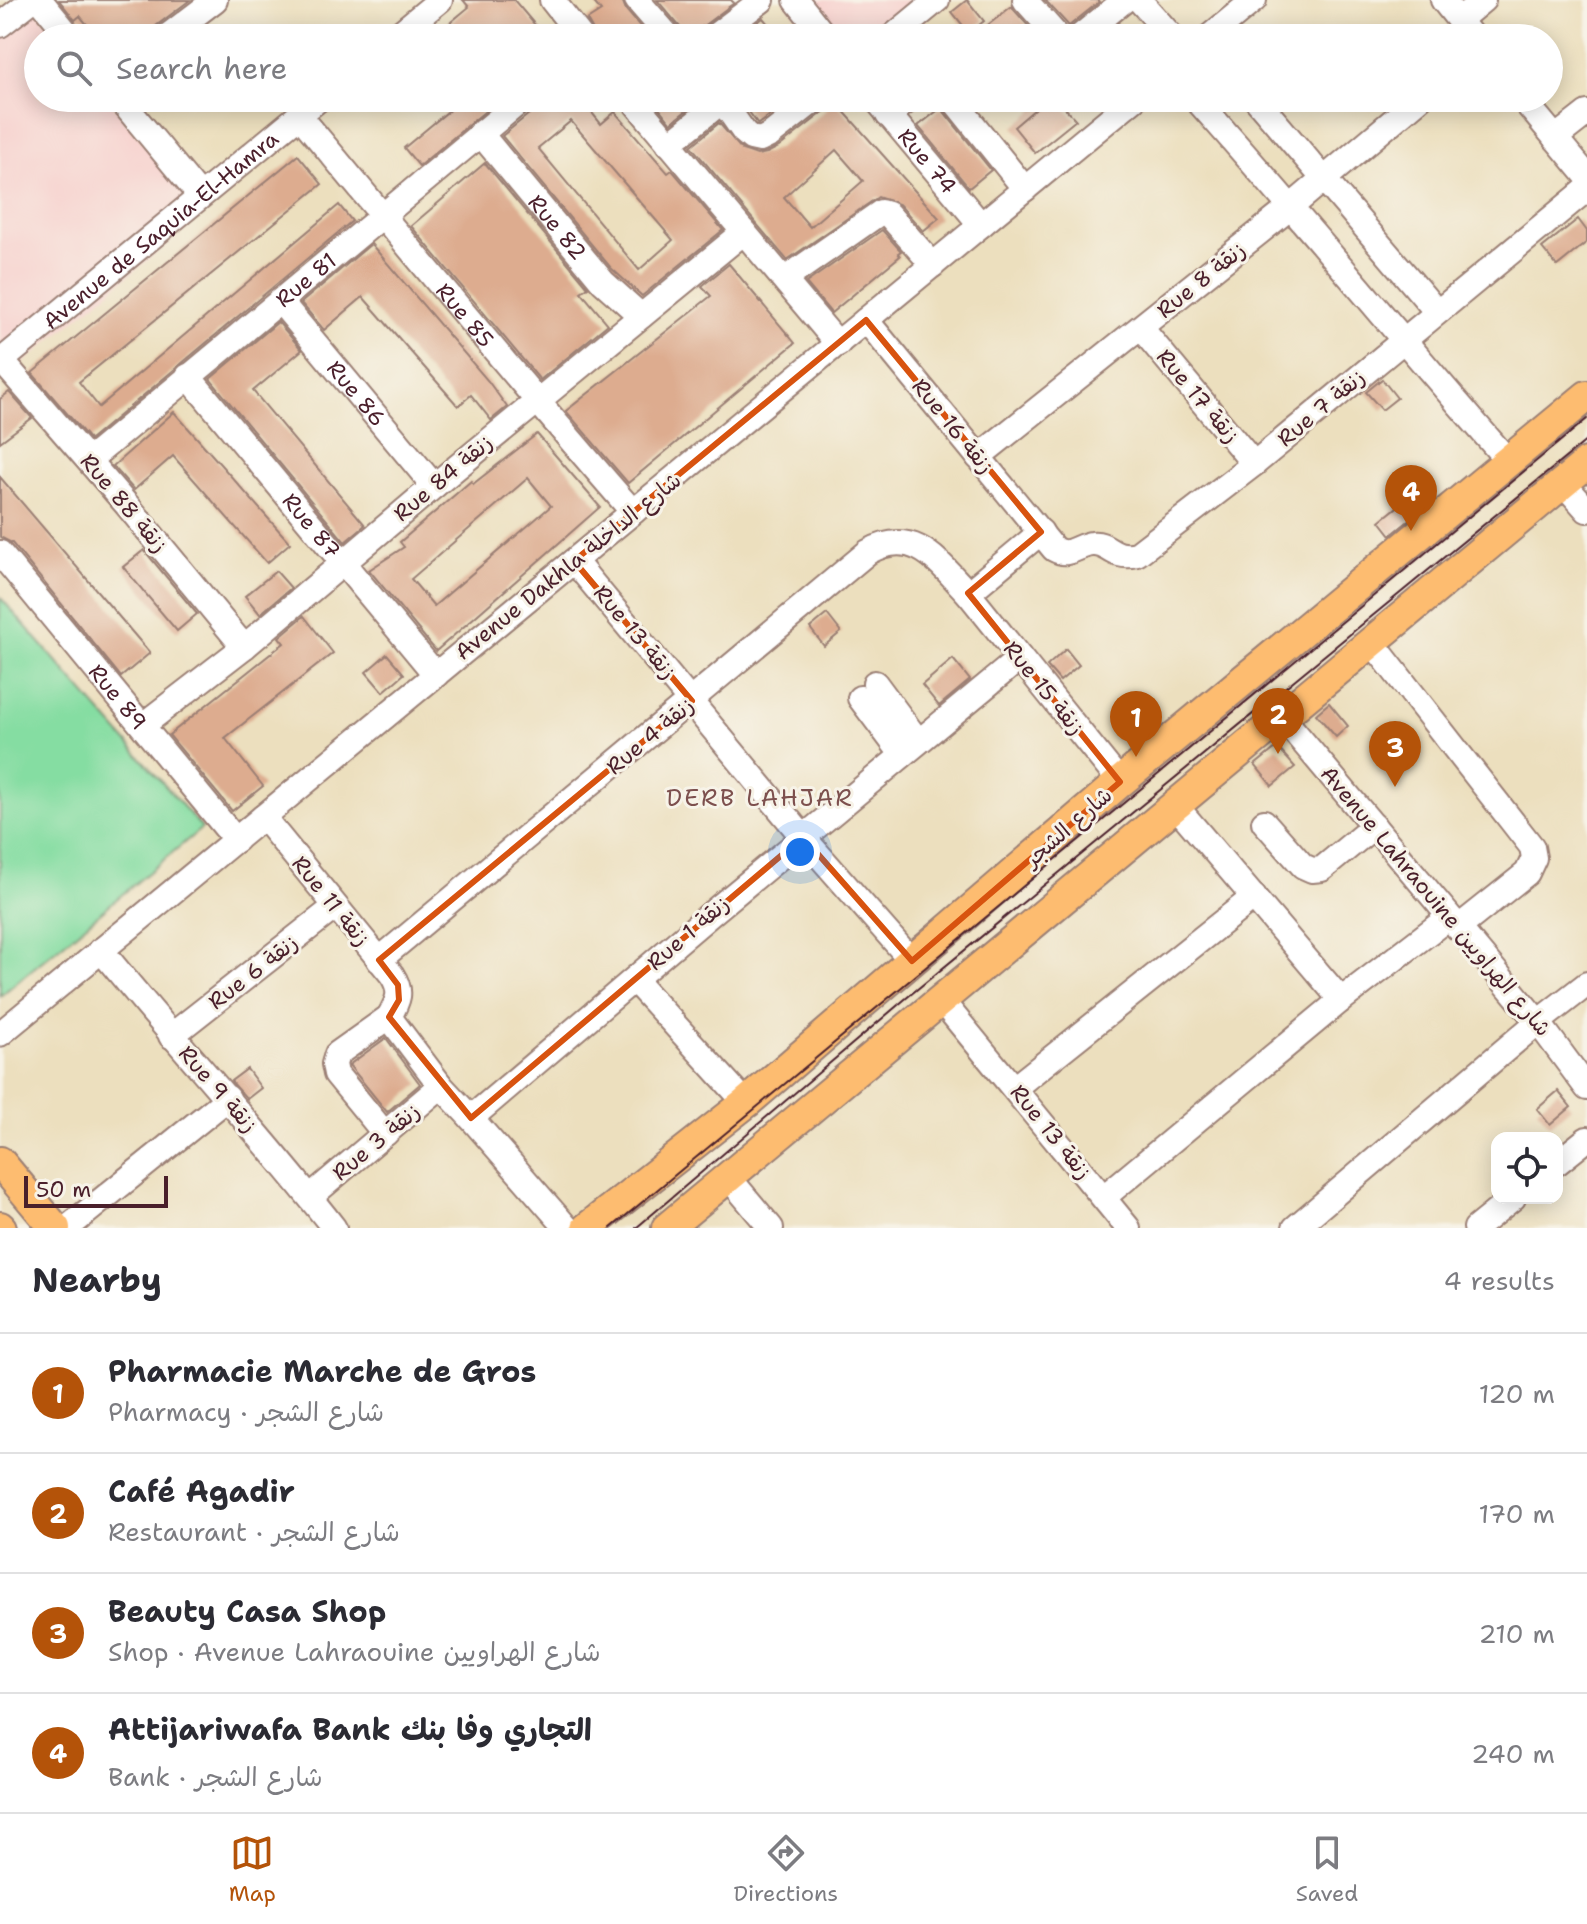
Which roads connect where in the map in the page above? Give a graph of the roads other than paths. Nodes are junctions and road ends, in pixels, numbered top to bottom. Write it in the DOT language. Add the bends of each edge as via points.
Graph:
graph roads {
  1 [pos="32,0"];
  2 [pos="40,0"];
  3 [pos="215,0"];
  4 [pos="440,0"];
  5 [pos="552,0"];
  6 [pos="637,0"];
  7 [pos="762,0"];
  8 [pos="796,0"];
  9 [pos="937,0"];
  10 [pos="1025,0"];
  11 [pos="1125,0"];
  12 [pos="1139,0"];
  13 [pos="1254,0"];
  14 [pos="1443,0"];
  15 [pos="1483,0"];
  16 [pos="60,24"];
  17 [pos="183,24"];
  18 [pos="411,24"];
  19 [pos="571,24"];
  20 [pos="658,24"];
  21 [pos="730,24"];
  22 [pos="809,24"];
  23 [pos="908,24"];
  24 [pos="1046,24"];
  25 [pos="1095,24"];
  26 [pos="1160,24"];
  27 [pos="1225,24"];
  28 [pos="1462,24"];
  29 [pos="1469,24"];
  30 [pos="0,25"];
  31 [pos="131,112"];
  32 [pos="303,112"];
  33 [pos="506,112"];
  34 [pos="643,112"];
  35 [pos="707,112"];
  36 [pos="731,112"];
  37 [pos="799,112"];
  38 [pos="887,112"];
  39 [pos="963,112"];
  40 [pos="1118,112"];
  41 [pos="1208,112"];
  42 [pos="1267,112"];
  43 [pos="1404,112"];
  44 [pos="1534,112"];
  45 [pos="1587,113"];
  46 [pos="299,115"];
  47 [pos="480,133"];
  48 [pos="1555,138"];
  49 [pos="669,144"];
  50 [pos="1587,176"];
  51 [pos="1325,179"];
  52 [pos="1025,189"];
  53 [pos="1587,189"];
  54 [pos="200,196"];
  55 [pos="1292,206"];
  56 [pos="383,216"];
  57 [pos="981,225"];
  58 [pos="744,232"];
  59 [pos="933,265"];
  60 [pos="785,279"];
  61 [pos="280,301"];
  62 [pos="1437,312"];
  63 [pos="641,316"];
  64 [pos="866,320"];
  65 [pos="1141,328"];
  66 [pos="1402,341"];
  67 [pos="838,344"];
  68 [pos="1,361"];
  69 [pos="188,376"];
  70 [pos="1587,396"];
  71 [pos="536,401"];
  72 [pos="978,457"];
  73 [pos="89,460"];
  74 [pos="1509,462"];
  75 [pos="1254,464"];
  76 [pos="1580,472"];
  77 [pos="434,486"];
  78 [pos="1587,510"];
  79 [pos="633,512"];
  80 [pos="1041,532"];
  81 [pos="0,553"];
  82 [pos="929,553"];
  83 [pos="574,561"];
  84 [pos="343,564"];
  85 [pos="968,593"];
  86 [pos="1371,641"];
  87 [pos="244,647"];
  88 [pos="1020,658"];
  89 [pos="436,675"];
  90 [pos="868,691"];
  91 [pos="692,701"];
  92 [pos="1282,717"];
  93 [pos="143,725"];
  94 [pos="910,747"];
  95 [pos="1120,782"];
  96 [pos="1175,805"];
  97 [pos="263,817"];
  98 [pos="1264,822"];
  99 [pos="1374,826"];
  100 [pos="803,837"];
  101 [pos="236,840"];
  102 [pos="1254,897"];
  103 [pos="335,907"];
  104 [pos="1453,923"];
  105 [pos="101,950"];
  106 [pos="379,960"];
  107 [pos="912,961"];
  108 [pos="634,980"];
  109 [pos="1587,984"];
  110 [pos="941,1000"];
  111 [pos="1341,1000"];
  112 [pos="389,1017"];
  113 [pos="1538,1022"];
  114 [pos="0,1034"];
  115 [pos="171,1036"];
  116 [pos="441,1086"];
  117 [pos="1014,1088"];
  118 [pos="1587,1088"];
  119 [pos="228,1098"];
  120 [pos="746,1103"];
  121 [pos="471,1118"];
  122 [pos="385,1134"];
  123 [pos="1587,1139"];
  124 [pos="1563,1158"];
  125 [pos="0,1162"];
  126 [pos="729,1178"];
  127 [pos="310,1197"];
  128 [pos="1104,1197"];
  129 [pos="1506,1204"];
  130 [pos="55,1228"];
  131 [pos="67,1228"];
  132 [pos="334,1228"];
  133 [pos="567,1228"];
  134 [pos="587,1228"];
  135 [pos="667,1228"];
  136 [pos="771,1228"];
  137 [pos="1128,1228"];
  138 [pos="1295,1228"];
  139 [pos="1476,1228"];
  1 -- 30 [label="street"];
  2 -- 16 [label="street"];
  3 -- 17 [label="street"];
  4 -- 18 [label="street"];
  5 -- 19 [label="street"];
  6 -- 20 [label="street"];
  7 -- 21 [label="street"];
  8 -- 22 [label="street"];
  9 -- 23 [label="street"];
  10 -- 24 [label="street"];
  11 -- 25 [label="street"];
  12 -- 26 [label="street"];
  13 -- 27 [label="street"];
  14 -- 28 [label="street"];
  15 -- 29 [label="street"];
  31 -- 54 [label="street"];
  32 -- 46 [label="street, Avenue de Saquia-El-Hamra"];
  33 -- 47 [label="street, Rue 81"];
  34 -- 49 [label="street"];
  35 -- 49 [label="street"];
  36 -- 37 [label="street" via="744,132 760,140"];
  38 -- 57 [label="street, Rue 74"];
  39 -- 52 [label="street"];
  40 -- 52 [label="street, Avenue Dakhla شارع الداخلة"];
  41 -- 55 [label="street"];
  42 -- 51 [label="street"];
  43 -- 51 [label="street, Rue 8 زنقة"];
  44 -- 48 [label="street"];
  45 -- 48 [label="street"];
  46 -- 54 [label="street, Avenue de Saquia-El-Hamra"];
  46 -- 56 [label="street, Rue 85"];
  47 -- 56 [label="street, Rue 81"];
  47 -- 63 [label="street, Rue 82" via="603,282"];
  48 -- 50 [label="street"];
  49 -- 58 [label="street"];
  51 -- 55 [label="street, Rue 8 زنقة"];
  51 -- 62 [label="street"];
  52 -- 57 [label="street, Avenue Dakhla شارع الداخلة"];
  53 -- 62 [label="street, Rue 7 زنقة"];
  54 -- 68 [label="street, Avenue de Saquia-El-Hamra"];
  55 -- 65 [label="street, Rue 8 زنقة"];
  55 -- 66 [label="street"];
  56 -- 61 [label="street, Rue 81"];
  56 -- 71 [label="street, Rue 85"];
  57 -- 59 [label="street, Avenue Dakhla شارع الداخلة"];
  58 -- 60 [label="street"];
  58 -- 63 [label="street, Rue 84 زنقة"];
  59 -- 60 [label="street" via="881,212"];
  59 -- 64 [label="street, Avenue Dakhla شارع الداخلة"];
  60 -- 67 [label="street"];
  61 -- 69 [label="street, Rue 81"];
  61 -- 77 [label="street, Rue 86"];
  62 -- 66 [label="street, Rue 7 زنقة"];
  63 -- 71 [label="street, Rue 84 زنقة"];
  64 -- 67 [label="street, Avenue Dakhla شارع الداخلة"];
  64 -- 72 [label="street, Rue 16 زنقة"];
  65 -- 72 [label="street, Rue 8 زنقة"];
  65 -- 75 [label="street, Rue 17 زنقة"];
  66 -- 74 [label="street"];
  66 -- 75 [label="street, Rue 7 زنقة"];
  67 -- 79 [label="street, Avenue Dakhla شارع الداخلة"];
  68 -- 73 [label="street, Rue 88 زنقة"];
  69 -- 73 [label="street, Rue 81"];
  69 -- 84 [label="street, Rue 87"];
  70 -- 74 [label="main road, شارع الشجر"];
  71 -- 77 [label="street, Rue 84 زنقة"];
  71 -- 79 [label="street, Rue 85"];
  72 -- 80 [label="street, Rue 16 زنقة"];
  73 -- 87 [label="street, Rue 88 زنقة"];
  74 -- 95 [label="main road, شارع الشجر"];
  75 -- 80 [label="street, Rue 7 زنقة" via="1137,554 1115,554 1098,544 1061,553"];
  76 -- 78 [label="street"];
  76 -- 86 [label="main road"];
  77 -- 84 [label="street, Rue 84 زنقة"];
  79 -- 83 [label="street, Avenue Dakhla شارع الداخلة"];
  80 -- 85 [label="street"];
  81 -- 93 [label="street, Rue 89"];
  82 -- 85 [label="street, Rue 15 زنقة"];
  82 -- 91 [label="street, Rue 4 زنقة" via="897,541 868,552"];
  83 -- 89 [label="street, Avenue Dakhla شارع الداخلة"];
  83 -- 91 [label="street, Rue 13 زنقة"];
  84 -- 87 [label="street, Rue 84 زنقة"];
  84 -- 89 [label="street, Rue 87"];
  85 -- 88 [label="street, Rue 15 زنقة"];
  86 -- 92 [label="main road"];
  86 -- 104 [label="street" via="1532,847 1534,858 1527,873"];
  87 -- 93 [label="street, Rue 84 زنقة"];
  88 -- 94 [label="street, Rue 1 زنقة"];
  88 -- 95 [label="street, Rue 15 زنقة"];
  89 -- 97 [label="street, Avenue Dakhla شارع الداخلة"];
  90 -- 94 [label="street"];
  91 -- 100 [label="street, Rue 13 زنقة"];
  91 -- 106 [label="street, Rue 4 زنقة"];
  92 -- 96 [label="main road"];
  92 -- 99 [label="street, Avenue Lahraouine شارع الهراويين"];
  93 -- 101 [label="street, Rue 89"];
  94 -- 100 [label="street, Rue 1 زنقة"];
  95 -- 107 [label="main road, شارع الشجر"];
  96 -- 102 [label="street"];
  96 -- 110 [label="main road"];
  97 -- 101 [label="street, Avenue Dakhla شارع الداخلة"];
  97 -- 103 [label="street, Rue 11 زنقة"];
  98 -- 99 [label="street" via="1312,870 1322,869"];
  99 -- 104 [label="street, Avenue Lahraouine شارع الهراويين"];
  100 -- 107 [label="street, Rue 13 زنقة"];
  100 -- 108 [label="street, Rue 1 زنقة"];
  101 -- 105 [label="street, Avenue Dakhla شارع الداخلة"];
  102 -- 111 [label="street"];
  102 -- 117 [label="street"];
  103 -- 106 [label="street, Rue 11 زنقة"];
  103 -- 115 [label="street, Rue 6 زنقة"];
  104 -- 111 [label="street"];
  104 -- 113 [label="street, Avenue Lahraouine شارع الهراويين"];
  105 -- 114 [label="street, Avenue Dakhla شارع الداخلة"];
  105 -- 115 [label="street, Rue 9 زنقة"];
  106 -- 112 [label="street, Rue 11 زنقة" via="398,985 399,1000"];
  107 -- 120 [label="main road, شارع الشجر"];
  108 -- 120 [label="street"];
  108 -- 121 [label="street, Rue 1 زنقة"];
  109 -- 113 [label="street"];
  110 -- 117 [label="street, Rue 13 زنقة"];
  110 -- 126 [label="main road"];
  111 -- 128 [label="street"];
  112 -- 116 [label="street"];
  112 -- 122 [label="street" via="337,1054 334,1064 336,1074"];
  113 -- 118 [label="street, Avenue Lahraouine شارع الهراويين"];
  113 -- 138 [label="street"];
  115 -- 119 [label="street, Rue 9 زنقة"];
  116 -- 121 [label="street"];
  116 -- 122 [label="street, Rue 3 زنقة"];
  117 -- 128 [label="street, Rue 13 زنقة"];
  119 -- 127 [label="street, Rue 9 زنقة"];
  119 -- 131 [label="street"];
  120 -- 134 [label="main road, شارع الشجر"];
  121 -- 133 [label="street"];
  122 -- 127 [label="street, Rue 3 زنقة"];
  123 -- 124 [label="street"];
  125 -- 130 [label="main road"];
  126 -- 135 [label="main road"];
  126 -- 136 [label="street"];
  127 -- 132 [label="street, Rue 9 زنقة"];
  128 -- 137 [label="street, Rue 13 زنقة"];
  129 -- 139 [label="street"];
}
